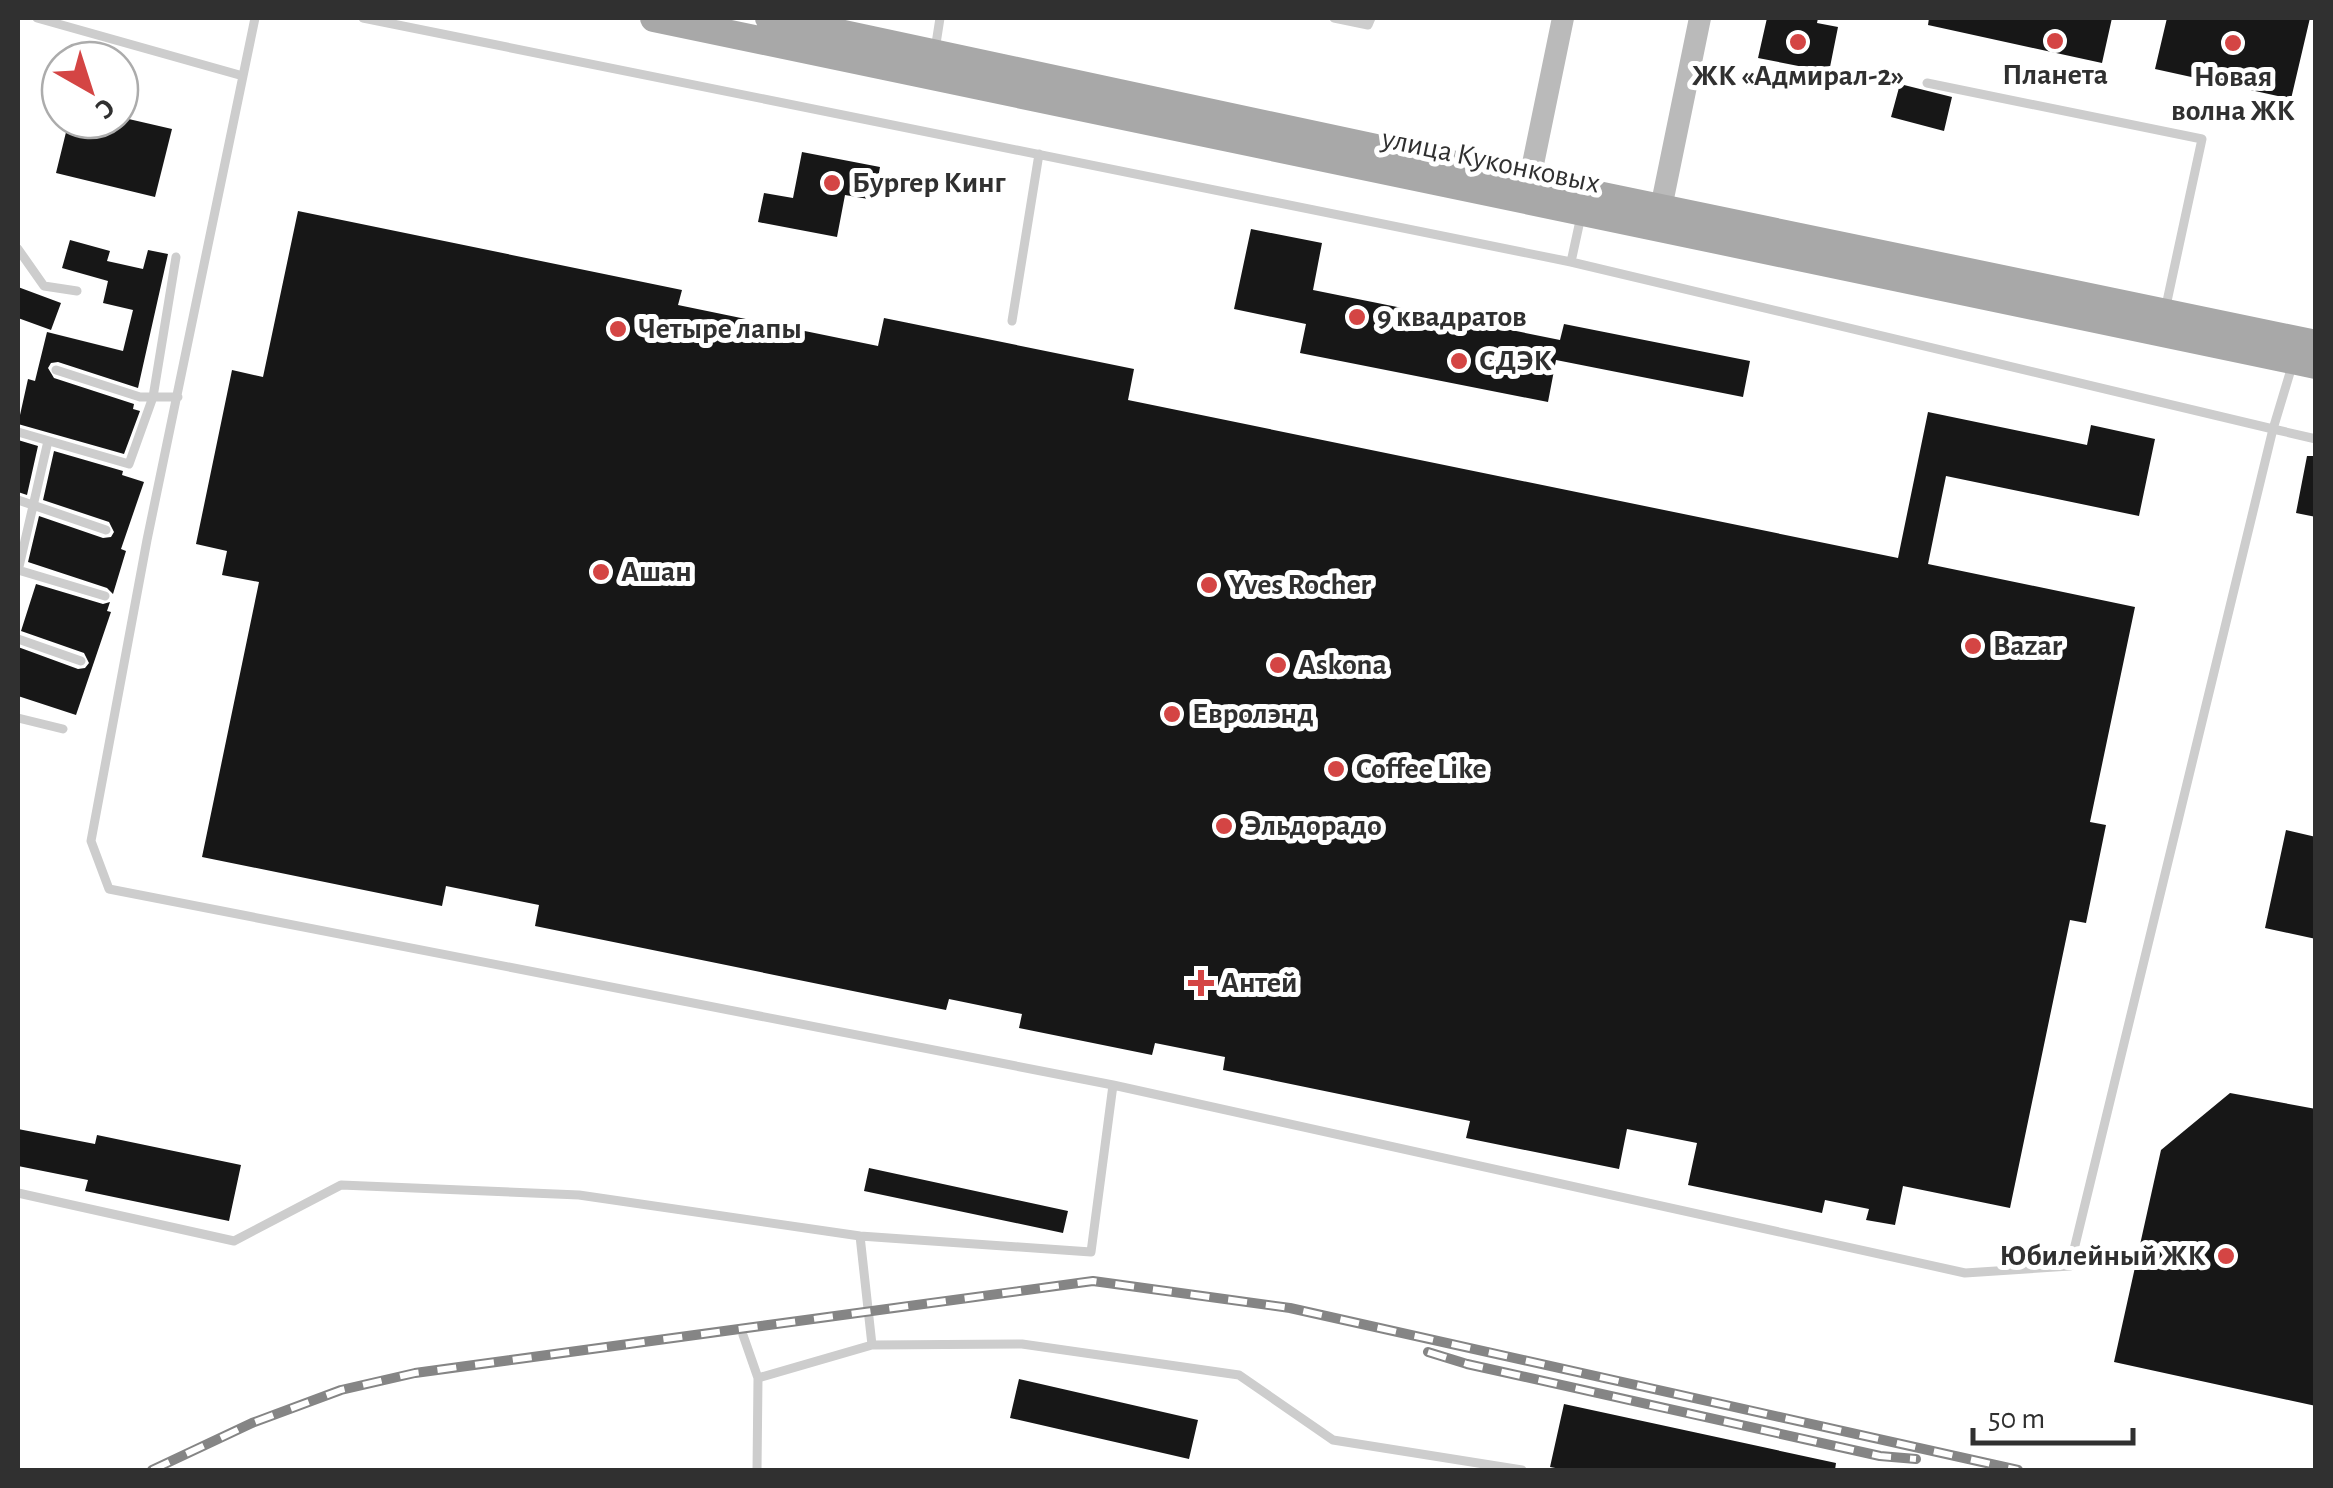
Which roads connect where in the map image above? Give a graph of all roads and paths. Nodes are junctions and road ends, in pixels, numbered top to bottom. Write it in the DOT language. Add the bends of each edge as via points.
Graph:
graph roads {
  1 [pos="37,18"];
  2 [pos="254,18"];
  3 [pos="363,18"];
  4 [pos="654,18"];
  5 [pos="768,18"];
  6 [pos="940,18"];
  7 [pos="1334,18"];
  8 [pos="1372,18"];
  9 [pos="1563,18"];
  10 [pos="1700,18"];
  11 [pos="934,53"];
  12 [pos="243,76"];
  13 [pos="1927,83"];
  14 [pos="1672,146"];
  15 [pos="1039,154"];
  16 [pos="1528,191"];
  17 [pos="1630,202"];
  18 [pos="1584,203"];
  19 [pos="1662,208"];
  20 [pos="18,248"];
  21 [pos="176,257"];
  22 [pos="1571,262"];
  23 [pos="78,291"];
  24 [pos="2164,314"];
  25 [pos="1012,321"];
  26 [pos="2308,356"];
  27 [pos="56,370"];
  28 [pos="153,397"];
  29 [pos="178,397"];
  30 [pos="2273,430"];
  31 [pos="18,432"];
  32 [pos="2316,438"];
  33 [pos="48,441"];
  34 [pos="18,500"];
  35 [pos="32,505"];
  36 [pos="106,530"];
  37 [pos="18,570"];
  38 [pos="105,596"];
  39 [pos="18,639"];
  40 [pos="81,661"];
  41 [pos="18,718"];
  42 [pos="63,729"];
  43 [pos="1113,1085"];
  44 [pos="18,1192"];
  45 [pos="860,1236"];
  46 [pos="743,1335"];
  47 [pos="872,1345"];
  48 [pos="758,1378"];
  49 [pos="1448,1458"];
  50 [pos="756,1470"];
  51 [pos="1452,1470"];
  52 [pos="1522,1470"];
  1 -- 12 [label="lane"];
  2 -- 12 [label="lane"];
  3 -- 15 [label="lane"];
  4 -- 16 [label="main road, улица Куконковых"];
  5 -- 11 [label="main road, улица Куконковых"];
  6 -- 11 [label="lane"];
  7 -- 8 [label="lane" via="1368,24"];
  9 -- 16 [label="main road"];
  10 -- 14 [label="main road"];
  11 -- 16 [label="main road, улица Куконковых"];
  12 -- 29 [label="lane"];
  13 -- 24 [label="lane" via="2202,139"];
  14 -- 17 [label="main road" via="1645,194"];
  14 -- 19 [label="main road"];
  15 -- 22 [label="lane"];
  15 -- 25 [label="lane"];
  16 -- 18 [label="main road, улица Куконковых"];
  17 -- 18 [label="main road, улица Куконковых"];
  17 -- 19 [label="main road, улица Куконковых"];
  18 -- 19 [label="main road"];
  18 -- 22 [label="lane"];
  18 -- 26 [label="main road, улица Куконковых"];
  19 -- 24 [label="main road, улица Куконковых"];
  20 -- 23 [label="lane" via="44,286"];
  21 -- 28 [label="lane"];
  22 -- 30 [label="lane"];
  24 -- 26 [label="main road, улица Куконковых"];
  26 -- 30 [label="lane"];
  27 -- 28 [label="lane"];
  28 -- 29 [label="lane"];
  28 -- 33 [label="lane" via="129,464"];
  29 -- 43 [label="lane" via="90,841 109,888"];
  30 -- 32 [label="lane"];
  30 -- 43 [label="lane" via="2070,1266 1965,1273"];
  31 -- 33 [label="lane"];
  33 -- 35 [label="lane"];
  34 -- 35 [label="lane"];
  35 -- 36 [label="lane"];
  35 -- 37 [label="lane"];
  37 -- 38 [label="lane"];
  39 -- 40 [label="lane"];
  41 -- 42 [label="lane"];
  43 -- 45 [label="lane" via="1091,1252"];
  44 -- 45 [label="lane" via="234,1241 341,1185 579,1195"];
  45 -- 47 [label="lane"];
  46 -- 48 [label="lane"];
  47 -- 48 [label="lane"];
  47 -- 49 [label="lane" via="1022,1344 1239,1375 1334,1440"];
  48 -- 50 [label="lane"];
  49 -- 51 [label="lane"];
  49 -- 52 [label="lane"];
}
